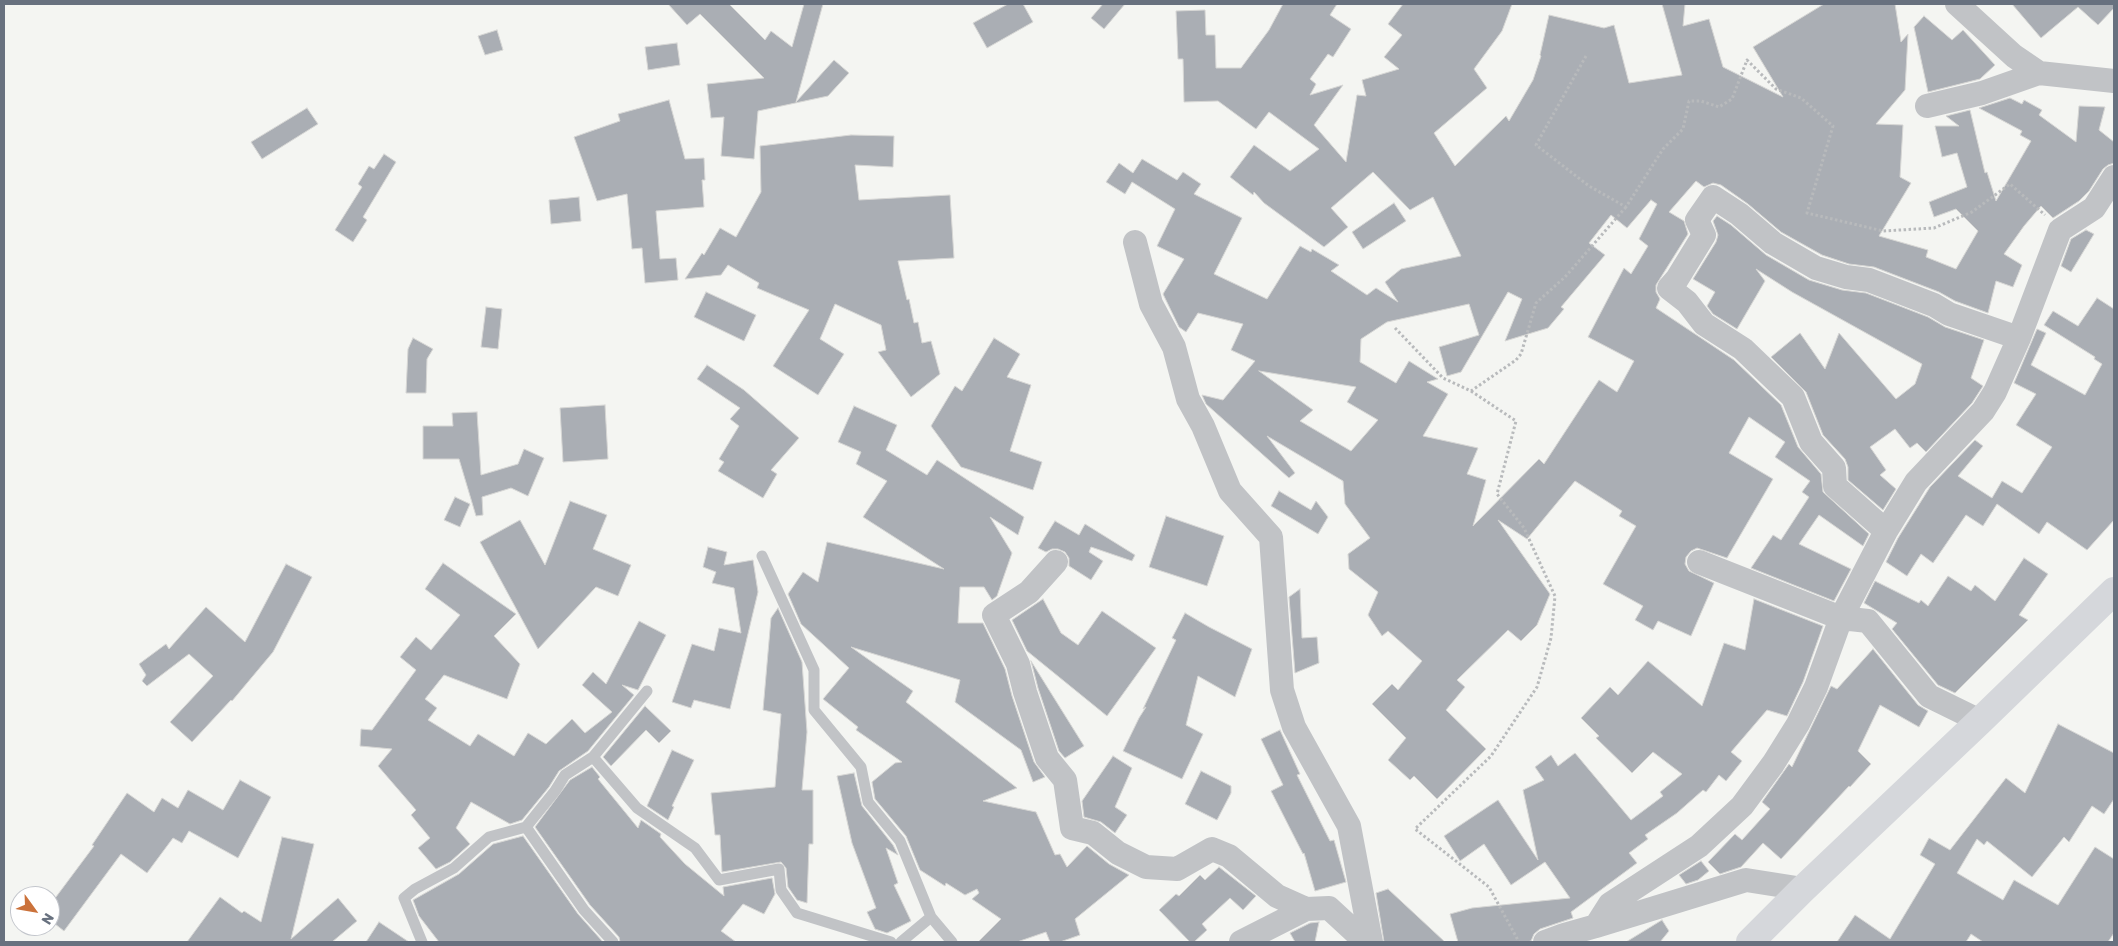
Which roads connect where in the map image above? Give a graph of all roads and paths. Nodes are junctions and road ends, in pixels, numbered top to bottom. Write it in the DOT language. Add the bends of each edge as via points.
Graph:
graph roads {
  1 [pos="1957,4"];
  2 [pos="1586,56"];
  3 [pos="2039,73"];
  4 [pos="2114,81"];
  5 [pos="1926,106"];
  6 [pos="2114,177"];
  7 [pos="1626,206"];
  8 [pos="2060,230"];
  9 [pos="1135,242"];
  10 [pos="1395,328"];
  11 [pos="2019,338"];
  12 [pos="1471,391"];
  13 [pos="1886,531"];
  14 [pos="762,556"];
  15 [pos="1056,562"];
  16 [pos="1699,562"];
  17 [pos="2114,591"];
  18 [pos="1841,618"];
  19 [pos="647,692"];
  20 [pos="1980,721"];
  21 [pos="593,757"];
  22 [pos="526,827"];
  23 [pos="1803,888"];
  24 [pos="1306,909"];
  25 [pos="931,917"];
  26 [pos="1596,926"];
  27 [pos="1369,935"];
  28 [pos="422,942"];
  29 [pos="613,942"];
  30 [pos="890,942"];
  31 [pos="901,942"];
  32 [pos="952,942"];
  33 [pos="1241,942"];
  34 [pos="1519,942"];
  35 [pos="1545,942"];
  36 [pos="1750,942"];
  1 -- 3 [label="street" via="2014,56"];
  2 -- 7 [label="path" via="1536,145 1589,186"];
  3 -- 4 [label="street"];
  3 -- 5 [label="street" via="1982,93"];
  6 -- 8 [label="street" via="2094,208"];
  7 -- 8 [label="path" via="1663,149 1683,129 1689,101 1702,101 1719,107 1732,99 1747,60 1776,89 1801,98 1833,126 1806,213 1883,231 1934,228 1972,212 2010,184"];
  7 -- 12 [label="path" via="1565,277 1536,303 1521,354 1516,360"];
  8 -- 11 [label="street"];
  9 -- 27 [label="street" via="1151,304 1174,347 1188,399 1230,491 1271,537 1282,690 1294,727 1348,826"];
  10 -- 12 [label="path" via="1443,378"];
  11 -- 13 [label="street" via="1983,411 1916,482"];
  11 -- 13 [label="street" via="1949,314 1869,280 1816,268 1773,243 1739,214 1712,197 1697,220 1704,235 1669,288 1704,324 1743,349 1793,397 1811,442 1834,468 1836,486"];
  12 -- 34 [label="path" via="1516,421 1497,494 1524,528 1555,596 1551,638 1537,687 1491,756 1415,829 1489,887"];
  13 -- 18 [label="street"];
  14 -- 25 [label="lane" via="814,670 814,710 861,767 868,802 900,841"];
  15 -- 24 [label="street" via="1029,592 994,615 1018,664 1047,758 1065,780 1072,828 1093,832 1118,853 1146,867 1177,869 1212,849 1229,856 1277,896"];
  16 -- 18 [label="street"];
  17 -- 20 [label="main road"];
  18 -- 20 [label="street" via="1868,621 1929,696"];
  18 -- 26 [label="street" via="1816,687 1798,724 1742,806 1699,846 1610,904"];
  19 -- 21 [label="lane"];
  20 -- 23 [label="main road"];
  21 -- 22 [label="lane" via="565,774"];
  21 -- 30 [label="lane" via="636,808 695,848 719,880 779,869 781,890 798,913"];
  22 -- 28 [label="lane" via="489,837 454,868 404,898"];
  22 -- 29 [label="lane" via="584,910"];
  23 -- 26 [label="street" via="1746,880"];
  23 -- 36 [label="main road"];
  24 -- 27 [label="street" via="1329,908 1355,932"];
  24 -- 33 [label="street"];
  25 -- 31 [label="lane"];
  25 -- 32 [label="lane"];
  26 -- 35 [label="street"];
}
